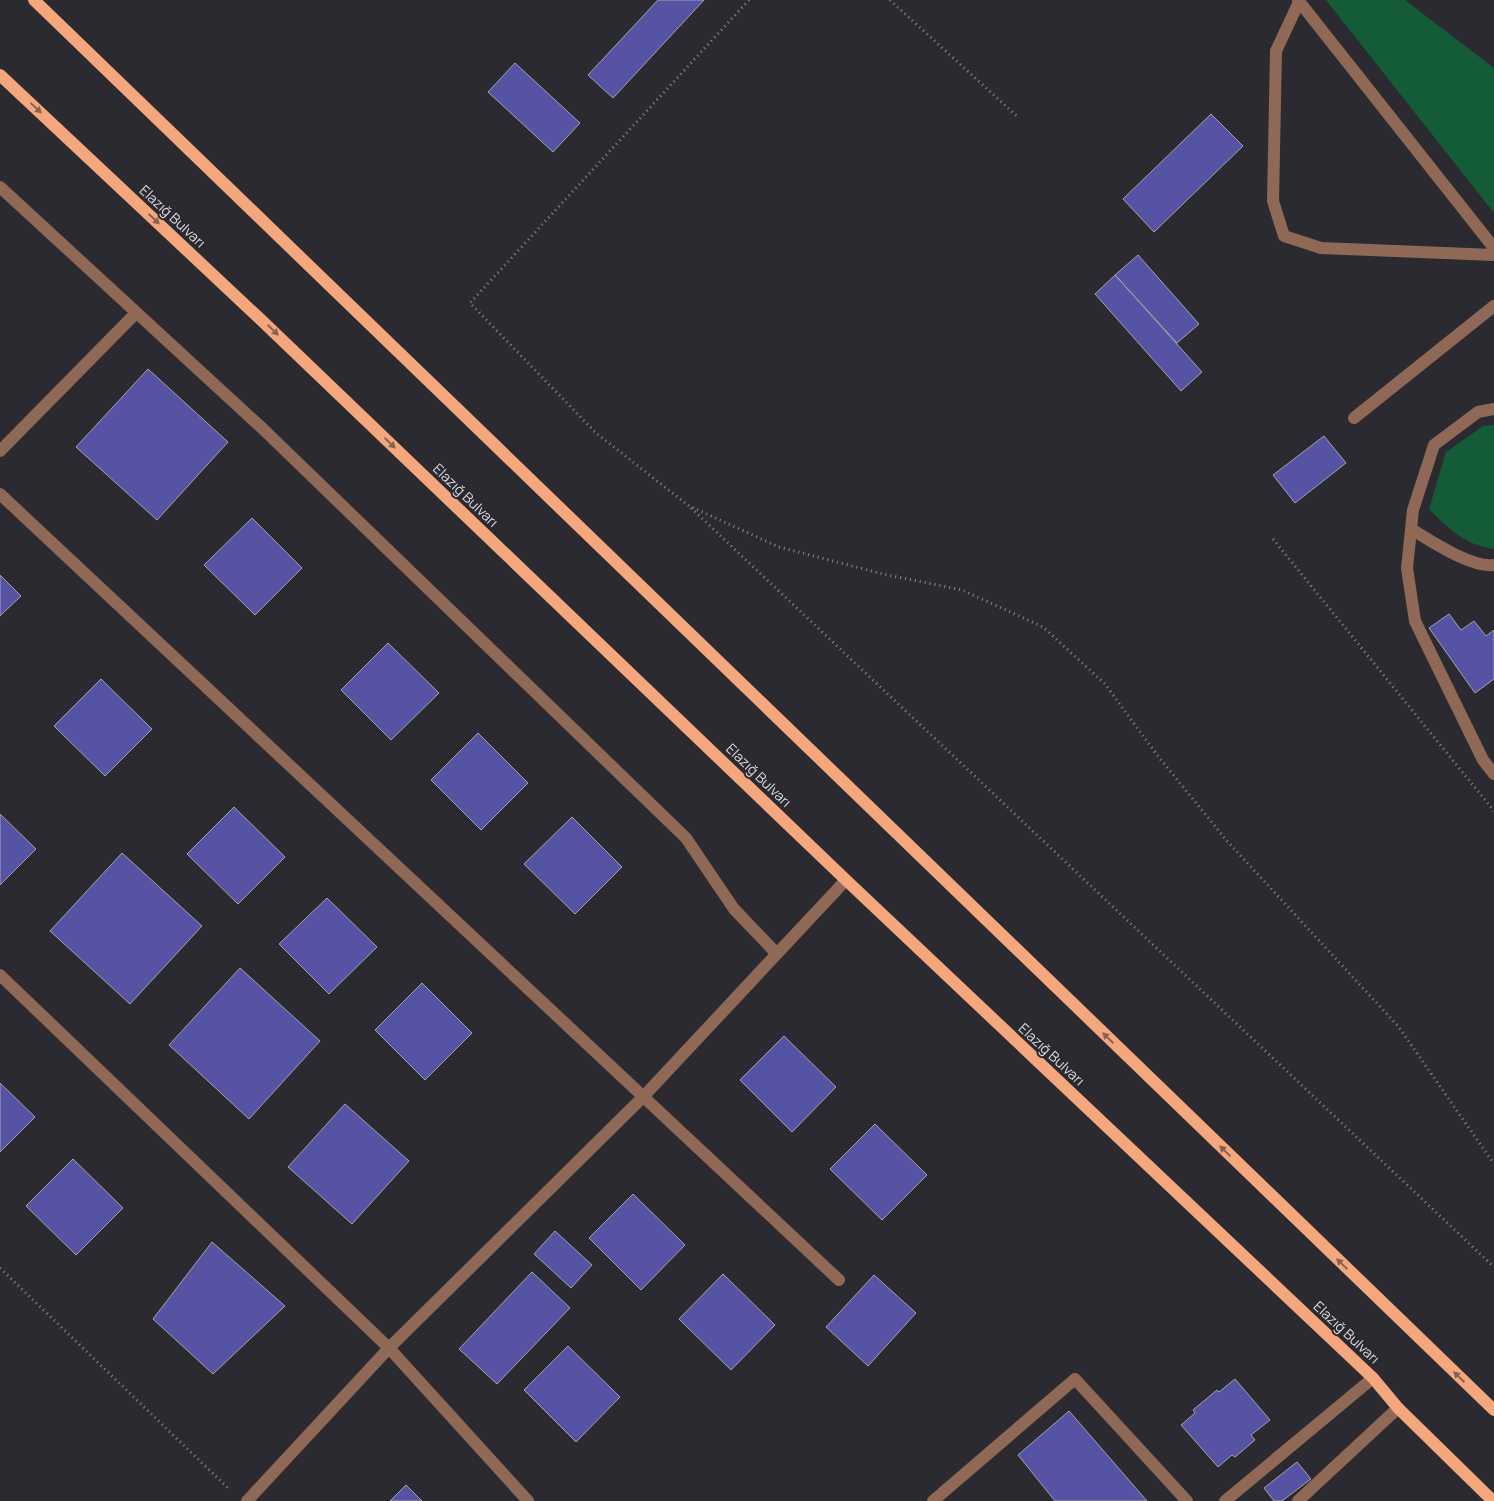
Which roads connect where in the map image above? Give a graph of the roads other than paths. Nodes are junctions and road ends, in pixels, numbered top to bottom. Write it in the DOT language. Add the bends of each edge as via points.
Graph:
graph roads {
  1 [pos="34,0"];
  2 [pos="1299,1"];
  3 [pos="0,75"];
  4 [pos="0,187"];
  5 [pos="1494,248"];
  6 [pos="1494,255"];
  7 [pos="1494,306"];
  8 [pos="136,313"];
  9 [pos="1494,409"];
  10 [pos="1354,418"];
  11 [pos="0,451"];
  12 [pos="0,494"];
  13 [pos="1411,529"];
  14 [pos="1494,565"];
  15 [pos="1494,774"];
  16 [pos="846,880"];
  17 [pos="777,954"];
  18 [pos="0,975"];
  19 [pos="643,1097"];
  20 [pos="839,1280"];
  21 [pos="389,1348"];
  22 [pos="1373,1378"];
  23 [pos="1398,1408"];
  24 [pos="1494,1410"];
  25 [pos="247,1501"];
  26 [pos="528,1501"];
  27 [pos="932,1501"];
  28 [pos="1187,1501"];
  29 [pos="1225,1501"];
  30 [pos="1298,1501"];
  31 [pos="1492,1501"];
  24 -- 1 [label="main road, one-way"];
  2 -- 5 [label="lane"];
  2 -- 6 [label="lane" via="1276,51 1273,202 1284,236 1321,248"];
  3 -- 16 [label="main road, Elazığ Bulvarı, one-way" via="266,324"];
  4 -- 8 [label="lane"];
  7 -- 10 [label="lane"];
  8 -- 11 [label="lane"];
  8 -- 17 [label="lane" via="263,429 686,838 734,909"];
  9 -- 13 [label="lane" via="1478,412 1434,445 1413,510"];
  12 -- 19 [label="lane"];
  13 -- 14 [label="lane" via="1484,566"];
  13 -- 15 [label="lane" via="1408,568 1415,621 1483,760"];
  16 -- 17 [label="lane"];
  16 -- 22 [label="main road, Elazığ Bulvarı"];
  17 -- 19 [label="lane"];
  18 -- 21 [label="lane"];
  19 -- 20 [label="lane"];
  19 -- 21 [label="lane"];
  21 -- 25 [label="lane"];
  21 -- 26 [label="lane"];
  22 -- 23 [label="main road, Elazığ Bulvarı"];
  22 -- 29 [label="lane"];
  23 -- 30 [label="lane"];
  23 -- 31 [label="main road, Elazığ Bulvarı"];
  27 -- 28 [label="lane" via="1075,1379"];
}
